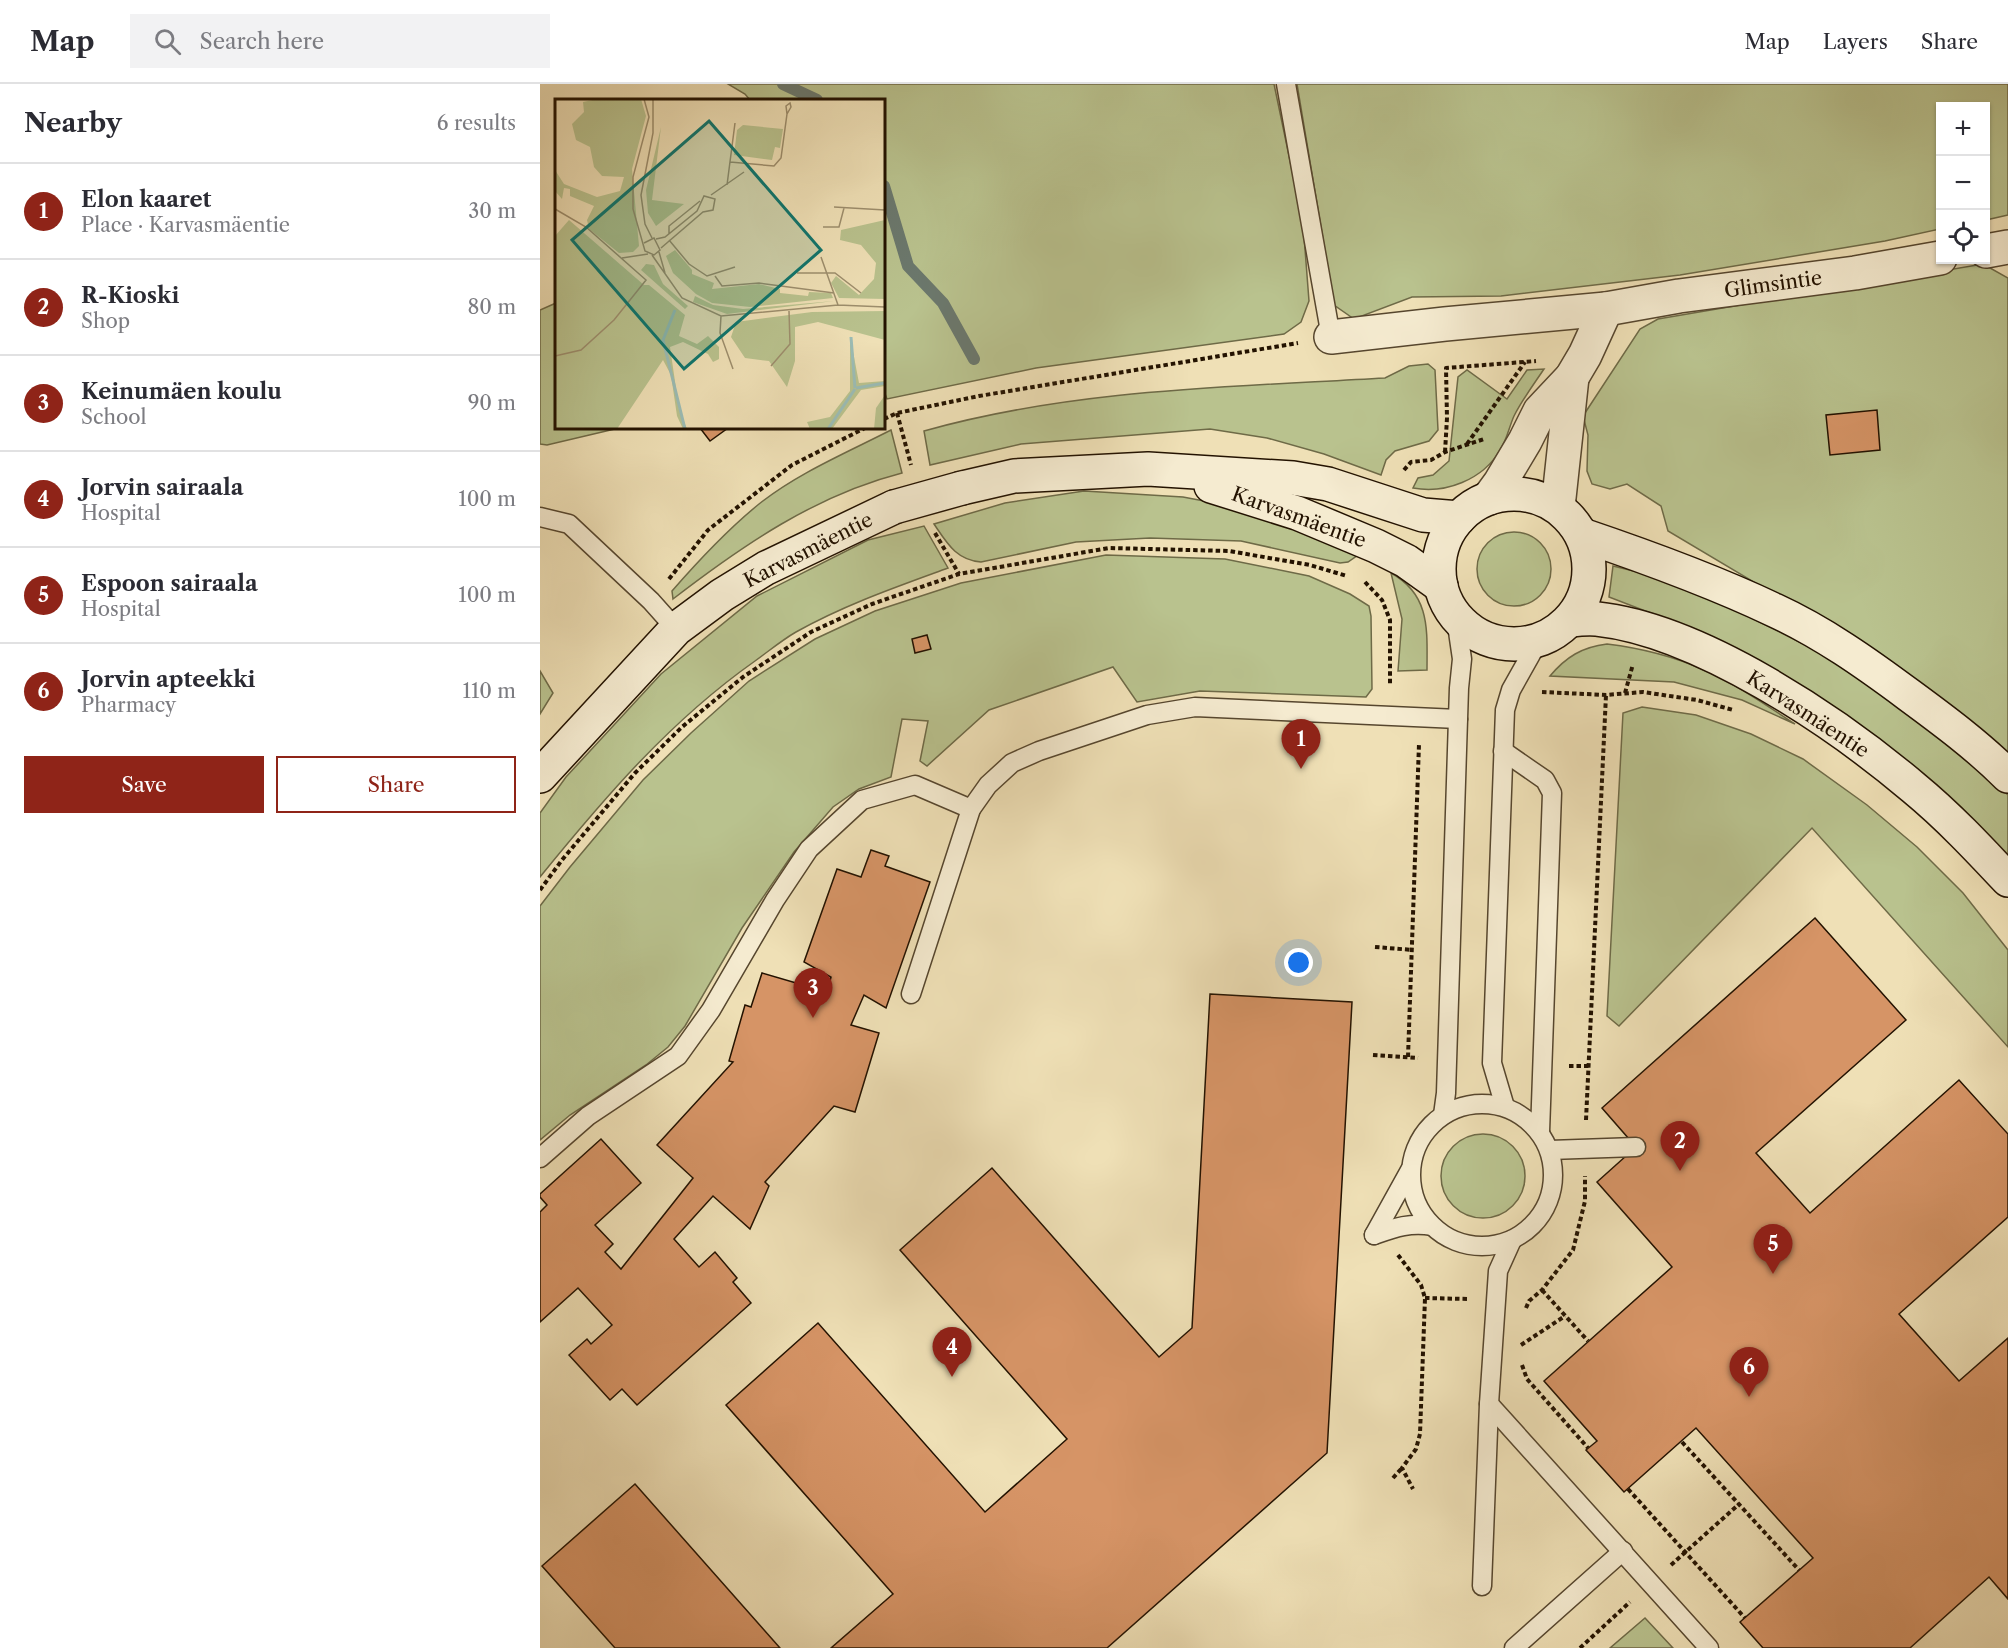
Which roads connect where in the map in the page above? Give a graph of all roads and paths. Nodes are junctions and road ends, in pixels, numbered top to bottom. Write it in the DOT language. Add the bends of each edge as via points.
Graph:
graph roads {
  1 [pos="1286,84"];
  2 [pos="2008,247"];
  3 [pos="1990,250"];
  4 [pos="1936,259"];
  5 [pos="1606,309"];
  6 [pos="1331,337"];
  7 [pos="1526,362"];
  8 [pos="1578,366"];
  9 [pos="897,413"];
  10 [pos="885,419"];
  11 [pos="863,429"];
  12 [pos="1467,444"];
  13 [pos="1445,452"];
  14 [pos="1148,469"];
  15 [pos="912,470"];
  16 [pos="1489,498"];
  17 [pos="1558,507"];
  18 [pos="540,518"];
  19 [pos="1459,518"];
  20 [pos="930,525"];
  21 [pos="1582,535"];
  22 [pos="959,574"];
  23 [pos="1353,578"];
  24 [pos="1364,581"];
  25 [pos="1441,586"];
  26 [pos="651,601"];
  27 [pos="1456,618"];
  28 [pos="1570,620"];
  29 [pos="676,629"];
  30 [pos="1539,640"];
  31 [pos="1389,685"];
  32 [pos="1738,711"];
  33 [pos="1420,717"];
  34 [pos="1458,719"];
  35 [pos="1503,751"];
  36 [pos="540,776"];
  37 [pos="2008,776"];
  38 [pos="971,809"];
  39 [pos="2008,880"];
  40 [pos="540,890"];
  41 [pos="1375,946"];
  42 [pos="1413,950"];
  43 [pos="911,994"];
  44 [pos="1408,1057"];
  45 [pos="1505,1107"];
  46 [pos="1443,1115"];
  47 [pos="1540,1131"];
  48 [pos="1636,1147"];
  49 [pos="1584,1149"];
  50 [pos="1550,1150"];
  51 [pos="540,1158"];
  52 [pos="1411,1168"];
  53 [pos="1432,1226"];
  54 [pos="1381,1232"];
  55 [pos="1512,1240"];
  56 [pos="1542,1290"];
  57 [pos="1522,1316"];
  58 [pos="1565,1316"];
  59 [pos="1519,1335"];
  60 [pos="1588,1341"];
  61 [pos="1519,1356"];
  62 [pos="1489,1404"];
  63 [pos="1682,1442"];
  64 [pos="1588,1448"];
  65 [pos="1402,1468"];
  66 [pos="1393,1478"];
  67 [pos="1413,1489"];
  68 [pos="1628,1489"];
  69 [pos="1623,1551"];
  70 [pos="1799,1570"];
  71 [pos="1482,1586"];
  72 [pos="1745,1618"];
  73 [pos="1514,1648"];
  74 [pos="1709,1648"];
  1 -- 6 [label="lane"];
  2 -- 3 [label="main road"];
  4 -- 5 [label="main road, Glimsintie"];
  5 -- 6 [label="main road, Glimsintie"];
  5 -- 8 [label="main road"];
  6 -- 9 [label="path"];
  7 -- 8 [label="path"];
  7 -- 12 [label="path"];
  7 -- 13 [label="path" via="1446,368"];
  8 -- 16 [label="main road" via="1540,411"];
  8 -- 17 [label="main road"];
  9 -- 10 [label="path"];
  9 -- 15 [label="path"];
  11 -- 26 [label="path" via="792,465 708,530"];
  14 -- 19 [label="main road, Karvasmäentie" via="1293,478 1328,484 1423,515"];
  14 -- 25 [label="main road, Karvasmäentie" via="1297,513 1406,561"];
  14 -- 29 [label="main road, Karvasmäentie, bridge" via="1014,476 894,507 765,568"];
  16 -- 17 [label="main road" via="1524,494"];
  16 -- 19 [label="main road"];
  17 -- 21 [label="main road"];
  18 -- 26 [label="lane" via="569,524"];
  19 -- 25 [label="main road" via="1441,549"];
  20 -- 22 [label="path"];
  21 -- 28 [label="main road" via="1589,561 1587,588"];
  21 -- 37 [label="main road" via="1714,584 1775,610 1821,636 1936,715"];
  22 -- 23 [label="path" via="1109,548 1229,551 1310,565"];
  22 -- 40 [label="path" via="872,604 811,632 743,677 682,727 635,773"];
  24 -- 31 [label="path" via="1382,600 1390,620"];
  25 -- 27 [label="main road"];
  26 -- 29 [label="lane"];
  27 -- 30 [label="main road" via="1470,630 1495,641 1521,644"];
  27 -- 34 [label="lane" via="1462,659"];
  28 -- 30 [label="main road"];
  28 -- 39 [label="main road, Karvasmäentie" via="1596,618 1643,628 1701,649 1755,678 1844,735 1913,787"];
  29 -- 36 [label="main road, Karvasmäentie"];
  30 -- 35 [label="lane" via="1510,690"];
  32 -- 49 [label="path" via="1644,692 1606,695"];
  33 -- 34 [label="lane"];
  33 -- 38 [label="lane" via="1195,706 1147,715 1012,763 988,785"];
  33 -- 42 [label="path"];
  34 -- 46 [label="lane"];
  35 -- 45 [label="lane" via="1492,1063"];
  35 -- 47 [label="lane" via="1545,780 1552,793"];
  38 -- 43 [label="lane"];
  38 -- 51 [label="lane" via="915,785 862,800 809,849 711,1010 678,1056 588,1116"];
  41 -- 42 [label="path"];
  42 -- 44 [label="path"];
  45 -- 46 [label="lane" via="1484,1103 1463,1106"];
  45 -- 47 [label="lane"];
  46 -- 52 [label="lane" via="1427,1129"];
  47 -- 50 [label="lane"];
  48 -- 49 [label="lane"];
  49 -- 50 [label="lane"];
  49 -- 56 [label="path" via="1585,1201 1573,1250"];
  50 -- 55 [label="lane" via="1552,1192 1544,1212 1530,1229"];
  52 -- 53 [label="lane" via="1412,1190 1419,1209"];
  52 -- 54 [label="lane" via="1374,1235"];
  53 -- 54 [label="lane" via="1409,1224"];
  53 -- 55 [label="lane" via="1449,1239 1470,1246 1492,1246"];
  54 -- 65 [label="path" via="1421,1285 1425,1298 1420,1434 1416,1449"];
  55 -- 62 [label="lane" via="1498,1271"];
  56 -- 57 [label="path" via="1529,1301"];
  56 -- 58 [label="path"];
  58 -- 59 [label="path" via="1519,1346"];
  58 -- 60 [label="path"];
  61 -- 64 [label="path" via="1527,1379"];
  62 -- 69 [label="lane"];
  62 -- 71 [label="lane"];
  63 -- 70 [label="path"];
  65 -- 66 [label="path"];
  65 -- 67 [label="path"];
  68 -- 72 [label="path"];
  69 -- 73 [label="lane"];
  69 -- 74 [label="lane"];
}
